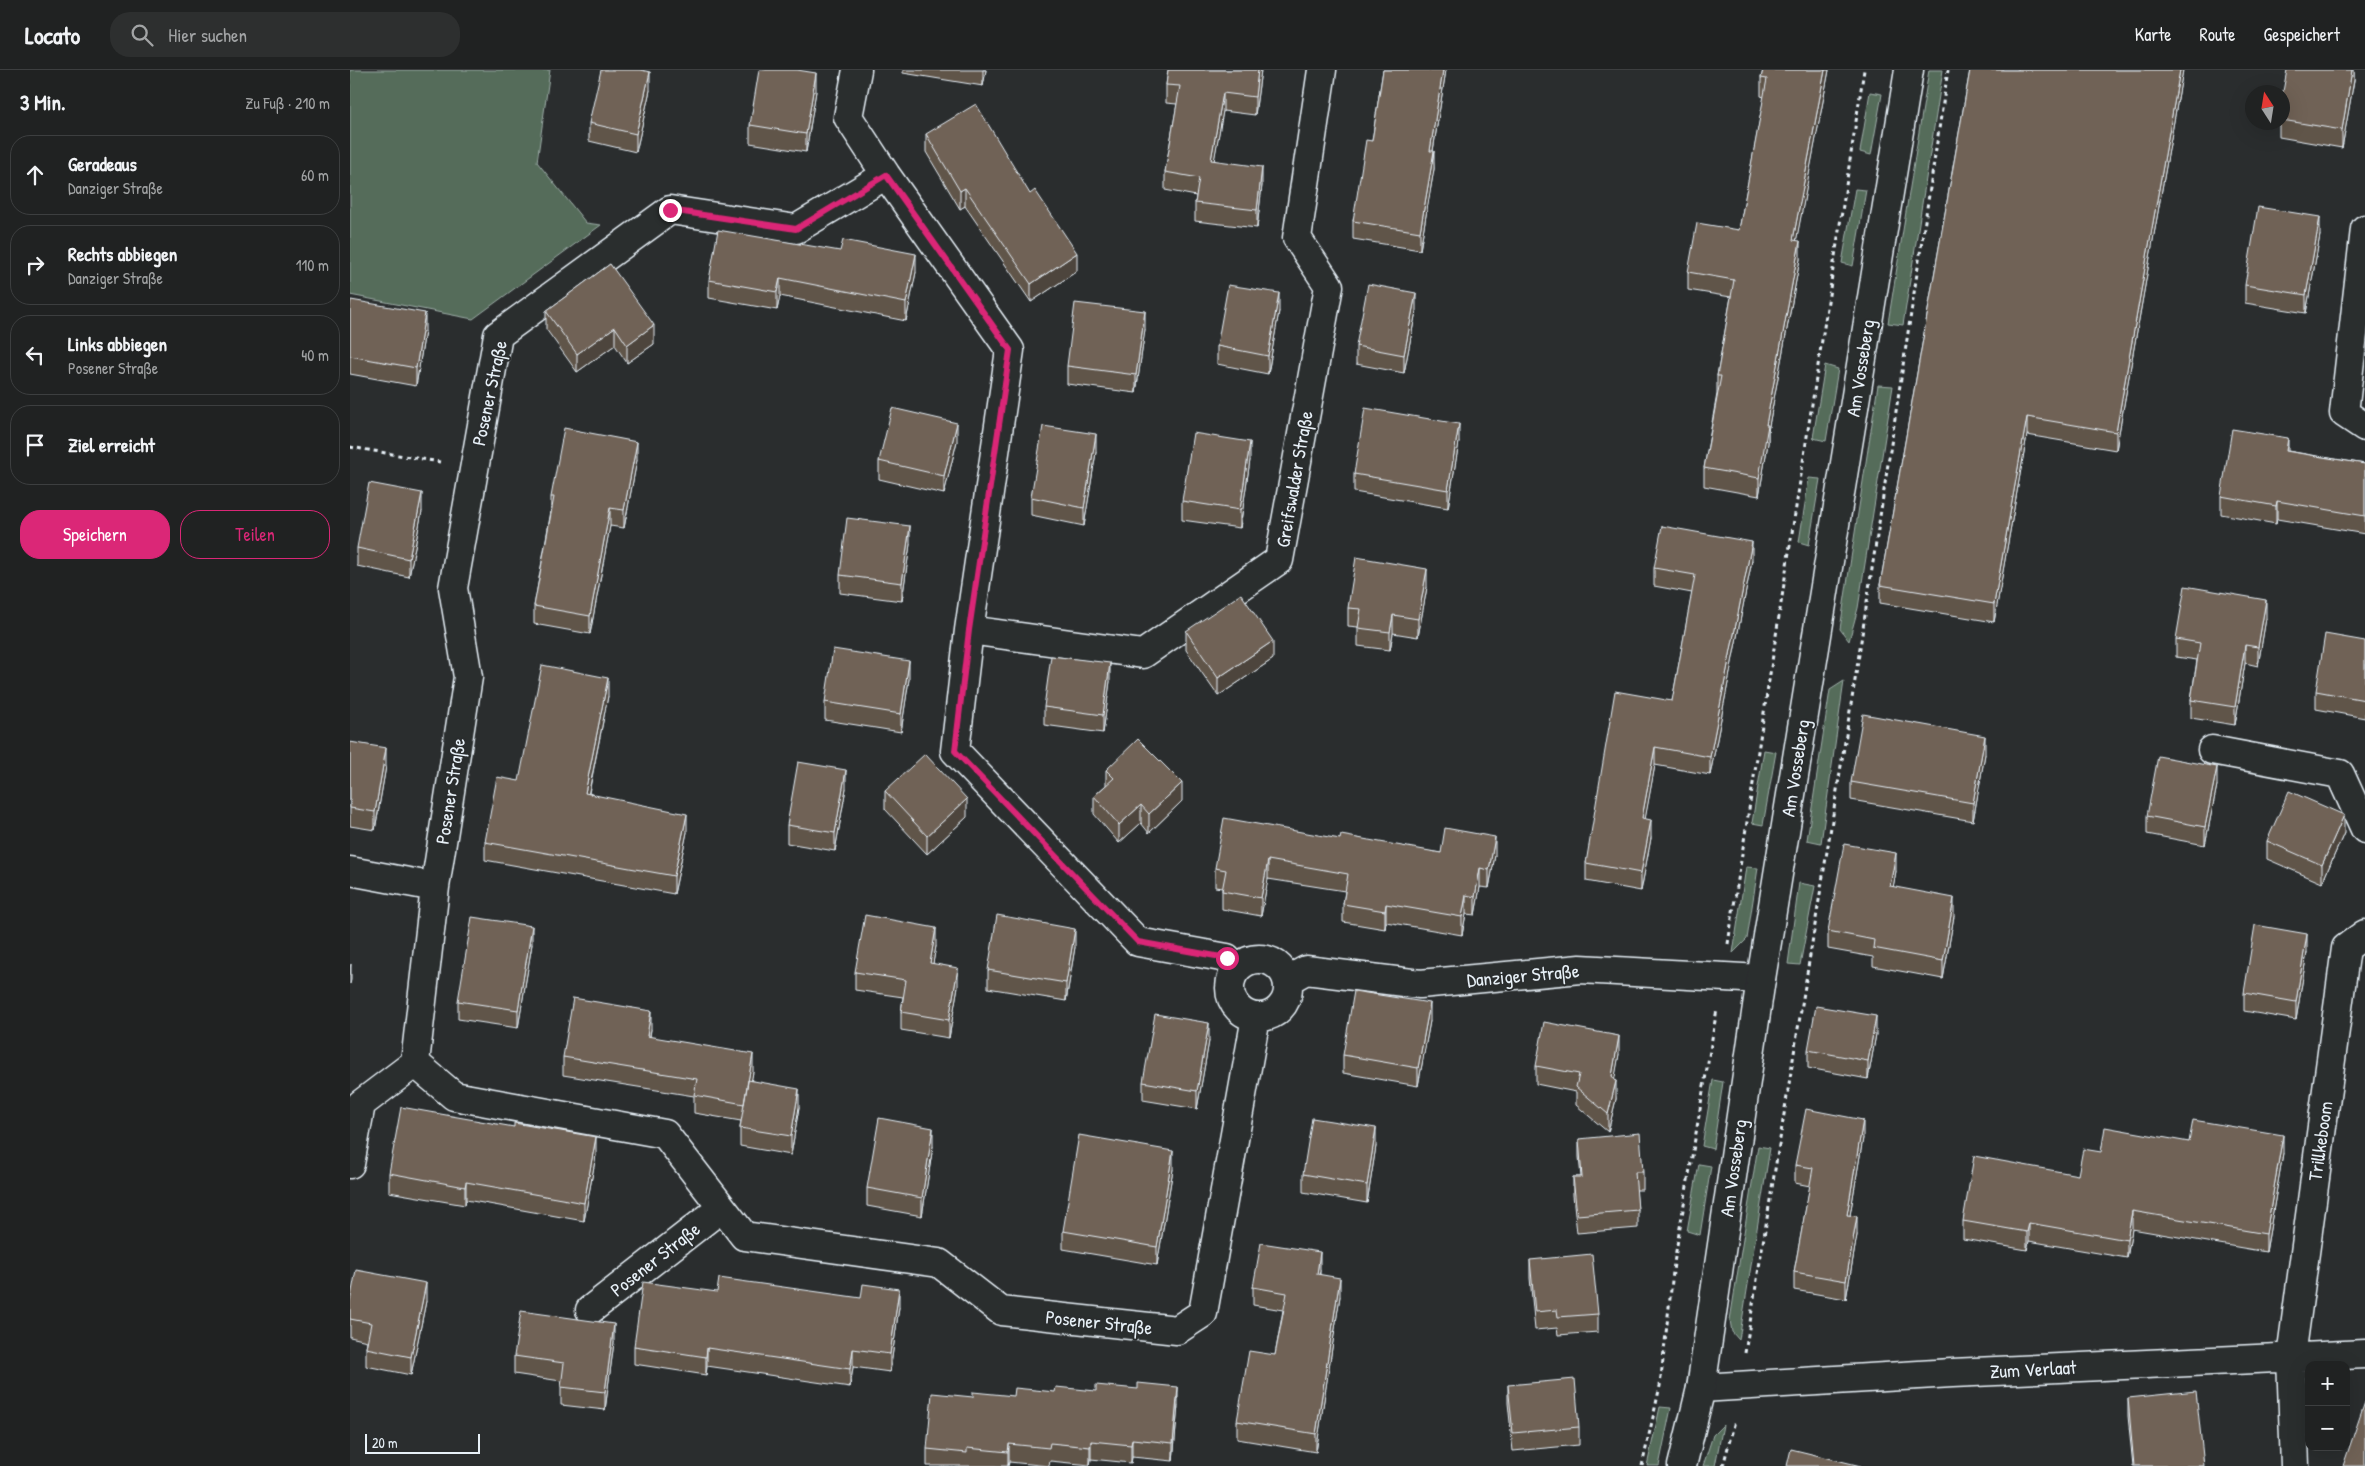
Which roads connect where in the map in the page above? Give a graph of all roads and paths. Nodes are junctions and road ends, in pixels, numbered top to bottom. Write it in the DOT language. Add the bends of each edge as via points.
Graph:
graph roads {
  1 [pos="857,70"];
  2 [pos="1322,70"];
  3 [pos="1864,70"];
  4 [pos="1909,70"];
  5 [pos="1948,70"];
  6 [pos="886,175"];
  7 [pos="2365,229"];
  8 [pos="2365,427"];
  9 [pos="350,447"];
  10 [pos="473,467"];
  11 [pos="969,630"];
  12 [pos="2212,750"];
  13 [pos="2365,829"];
  14 [pos="350,871"];
  15 [pos="436,887"];
  16 [pos="2365,934"];
  17 [pos="1236,970"];
  18 [pos="1723,976"];
  19 [pos="1761,979"];
  20 [pos="1288,980"];
  21 [pos="1256,1017"];
  22 [pos="415,1062"];
  23 [pos="350,1164"];
  24 [pos="720,1209"];
  25 [pos="590,1310"];
  26 [pos="2365,1354"];
  27 [pos="2291,1358"];
  28 [pos="1741,1385"];
  29 [pos="1701,1388"];
  30 [pos="1642,1466"];
  31 [pos="1682,1466"];
  32 [pos="1723,1466"];
  33 [pos="2295,1466"];
  1 -- 6 [label="street" via="848,116"];
  2 -- 11 [label="street, Greifswalder Straße" via="1296,238 1329,286 1279,560 1143,654"];
  3 -- 18 [label="path"];
  4 -- 19 [label="street, Am Vosseberg"];
  5 -- 28 [label="path"];
  6 -- 10 [label="street, Posener Straße" via="796,229 670,210 498,335"];
  6 -- 11 [label="street" via="1010,350"];
  7 -- 8 [label="street" via="2344,413"];
  9 -- 10 [label="path"];
  10 -- 15 [label="street, Posener Straße" via="453,588 468,677"];
  11 -- 17 [label="street" via="955,751 1138,942 1227,958"];
  12 -- 13 [label="street" via="2340,774"];
  14 -- 15 [label="street"];
  15 -- 22 [label="street, Posener Straße"];
  16 -- 27 [label="street, Trillkeboom" via="2346,948"];
  17 -- 20 [label="street" via="1249,961 1266,960 1279,966"];
  17 -- 21 [label="street" via="1230,985 1232,999 1241,1011"];
  18 -- 19 [label="street, Danziger Straße"];
  18 -- 20 [label="street, Danziger Straße" via="1580,969 1420,984 1306,970"];
  18 -- 30 [label="path" via="1674,1263 1660,1386"];
  19 -- 29 [label="street, Am Vosseberg"];
  20 -- 21 [label="street" via="1288,995 1281,1008 1271,1015"];
  21 -- 24 [label="street, Posener Straße" via="1203,1313 1177,1330 1001,1311 940,1263 744,1236"];
  22 -- 23 [label="street" via="361,1104"];
  22 -- 24 [label="street, Posener Straße" via="454,1096 665,1134"];
  24 -- 25 [label="street, Posener Straße"];
  26 -- 27 [label="street, Zum Verlaat"];
  27 -- 28 [label="street, Zum Verlaat"];
  27 -- 33 [label="street, Trillkeboom"];
  28 -- 29 [label="street, Zum Verlaat"];
  28 -- 32 [label="path"];
  29 -- 31 [label="street, Am Vosseberg"];
}
